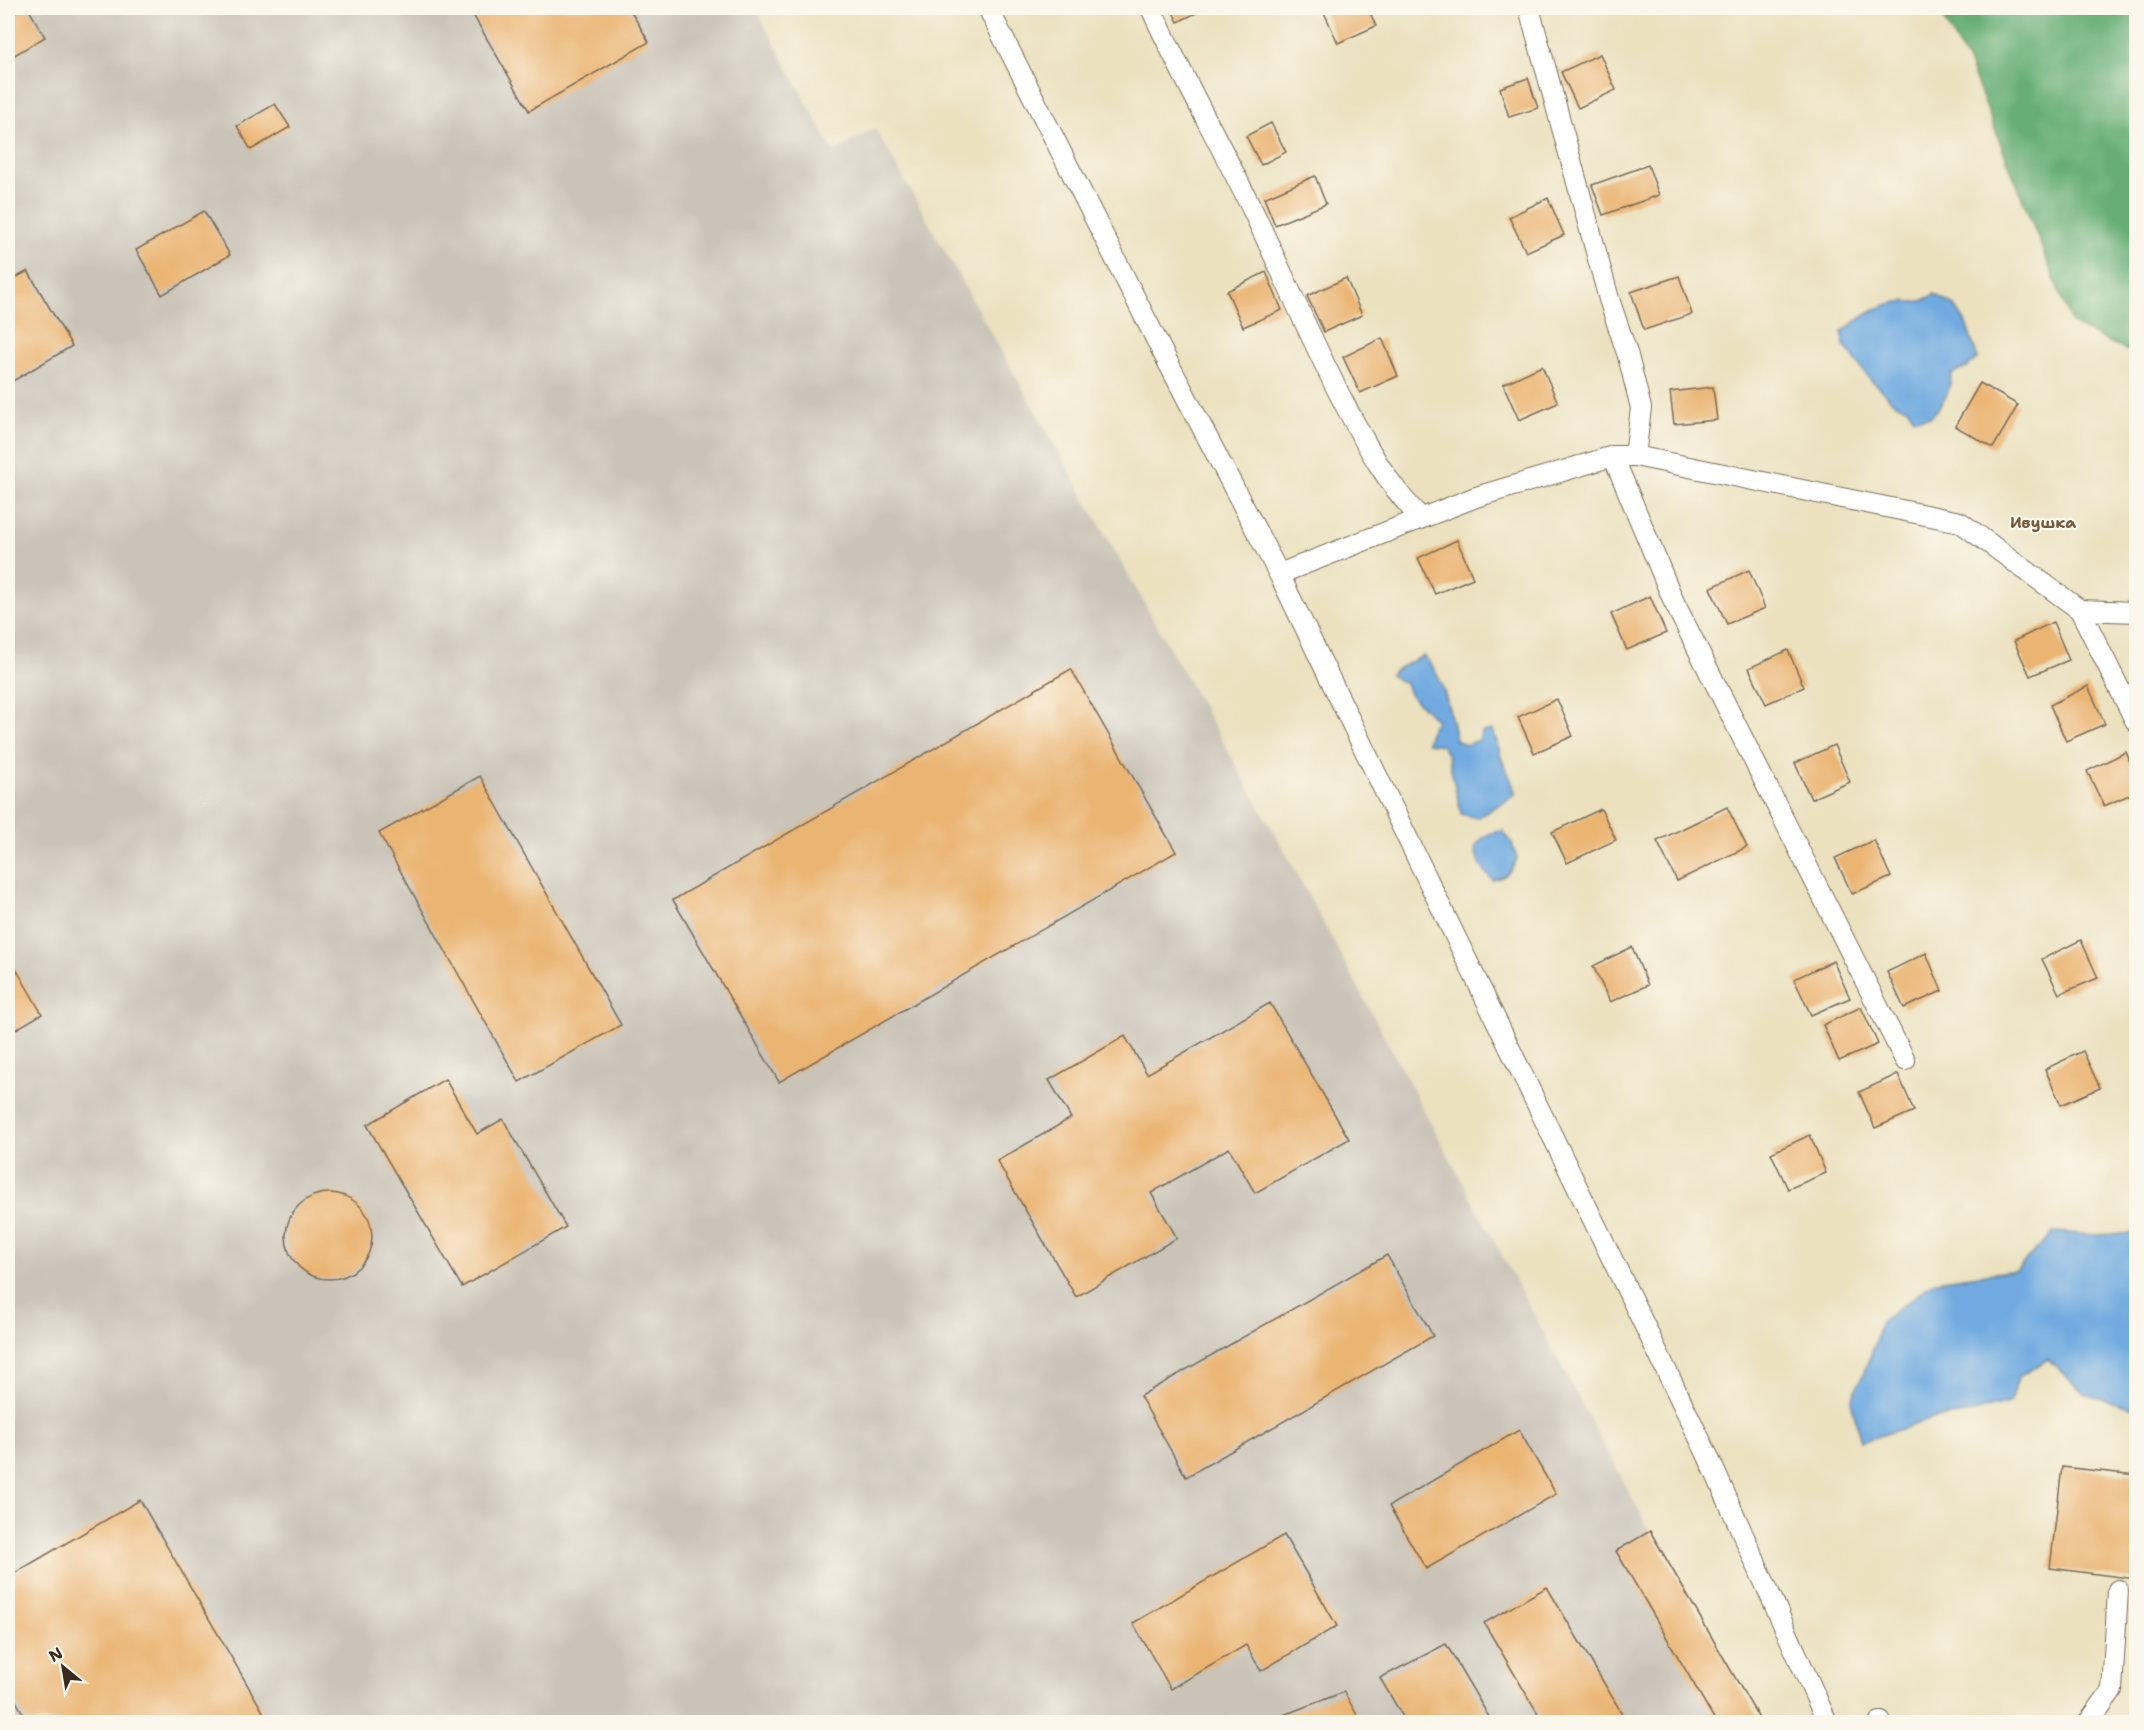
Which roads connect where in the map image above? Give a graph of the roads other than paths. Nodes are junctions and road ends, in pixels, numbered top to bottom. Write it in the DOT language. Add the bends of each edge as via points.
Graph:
graph roads {
  1 [pos="988,8"];
  2 [pos="1151,8"];
  3 [pos="1529,8"];
  4 [pos="1613,456"];
  5 [pos="1635,456"];
  6 [pos="1421,518"];
  7 [pos="1279,574"];
  8 [pos="2080,610"];
  9 [pos="2136,612"];
  10 [pos="2136,722"];
  11 [pos="1905,1060"];
  12 [pos="2118,1590"];
  13 [pos="1827,1722"];
  14 [pos="2089,1722"];
  1 -- 7 [label="lane"];
  2 -- 6 [label="lane" via="1370,453 1401,499"];
  3 -- 5 [label="lane" via="1641,408"];
  4 -- 5 [label="lane"];
  4 -- 6 [label="lane" via="1476,497"];
  4 -- 11 [label="lane" via="1674,602"];
  5 -- 8 [label="lane" via="1960,522"];
  6 -- 7 [label="lane"];
  7 -- 13 [label="lane" via="1707,1454"];
  8 -- 9 [label="lane"];
  8 -- 10 [label="lane"];
  12 -- 14 [label="lane" via="2112,1690"];
}
